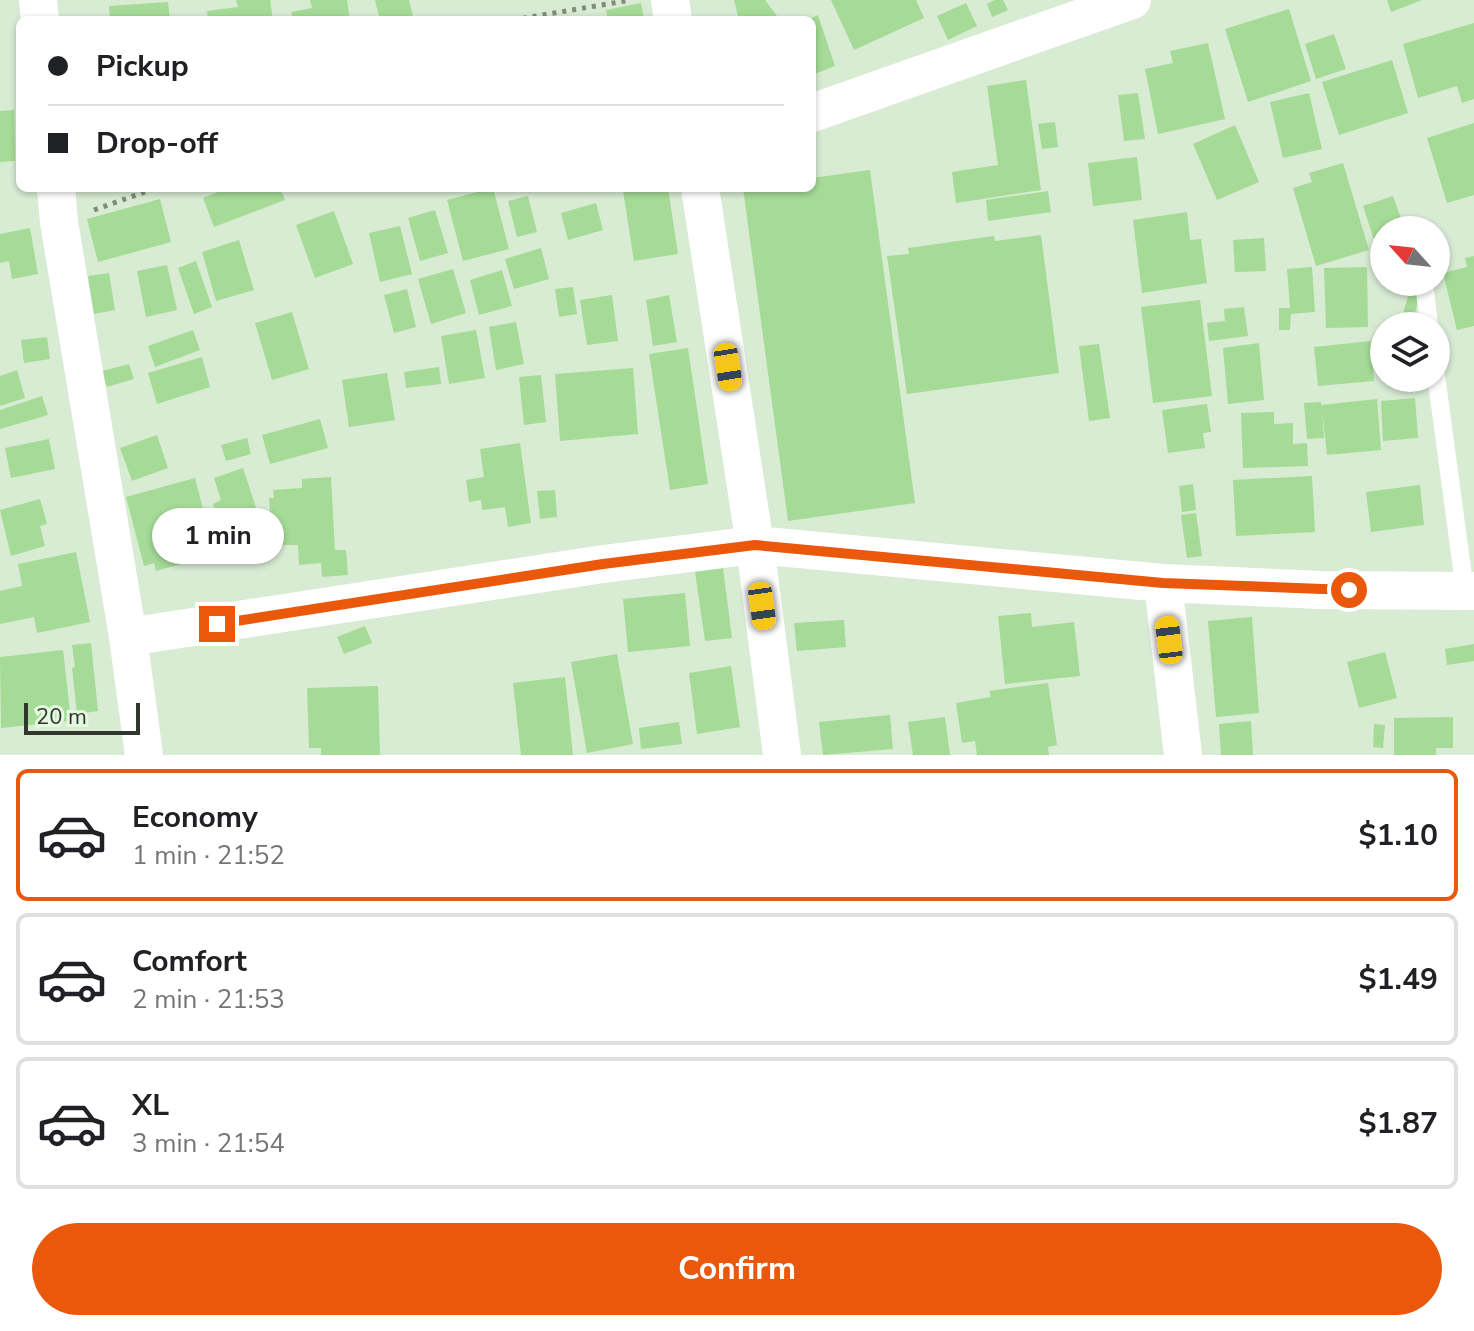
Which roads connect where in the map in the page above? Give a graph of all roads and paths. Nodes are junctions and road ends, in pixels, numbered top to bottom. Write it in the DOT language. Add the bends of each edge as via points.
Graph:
graph roads {
  1 [pos="631,0"];
  2 [pos="1132,0"];
  3 [pos="537,16"];
  4 [pos="816,112"];
  5 [pos="133,192"];
  6 [pos="701,192"];
  7 [pos="57,205"];
  8 [pos="1439,392"];
  9 [pos="755,545"];
  10 [pos="1163,583"];
  11 [pos="1469,591"];
  12 [pos="128,637"];
  13 [pos="144,755"];
  14 [pos="782,755"];
  15 [pos="1183,755"];
  1 -- 3 [label="path"];
  2 -- 4 [label="street"];
  5 -- 7 [label="path"];
  6 -- 9 [label="street"];
  7 -- 12 [label="street"];
  8 -- 11 [label="lane"];
  9 -- 10 [label="street"];
  9 -- 12 [label="street"];
  9 -- 14 [label="street"];
  10 -- 11 [label="street"];
  10 -- 15 [label="street"];
  12 -- 13 [label="street"];
}
